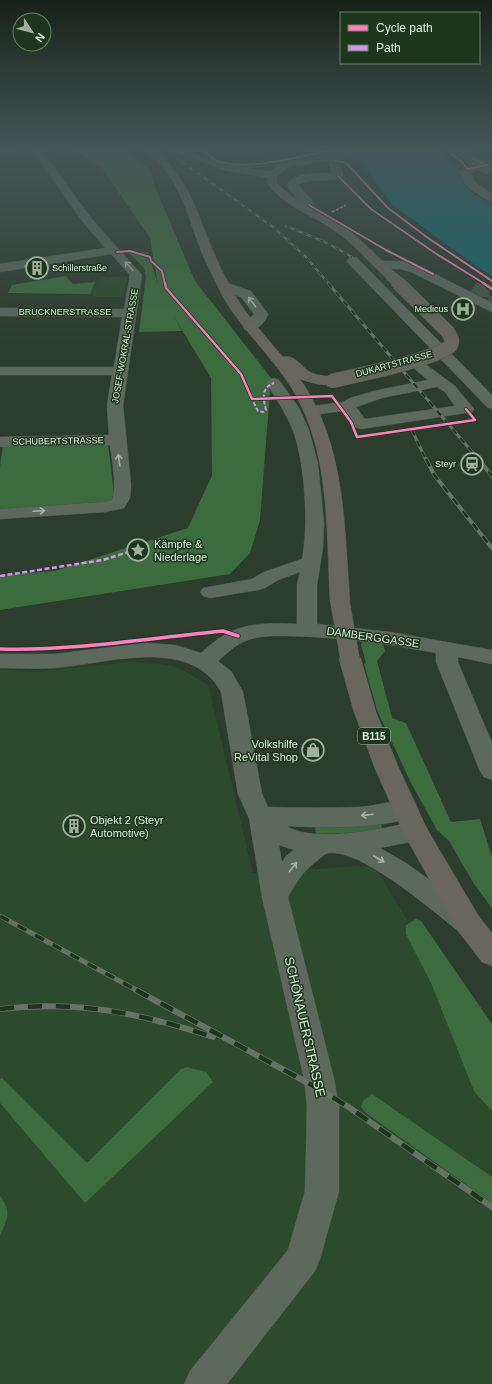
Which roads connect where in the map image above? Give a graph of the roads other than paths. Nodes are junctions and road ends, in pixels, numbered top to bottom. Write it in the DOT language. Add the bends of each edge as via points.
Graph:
graph roads {
  1 [pos="82,214"];
  2 [pos="192,214"];
  3 [pos="315,214"];
  4 [pos="115,250"];
  5 [pos="353,261"];
  6 [pos="380,265"];
  7 [pos="0,268"];
  8 [pos="224,286"];
  9 [pos="492,308"];
  10 [pos="0,312"];
  11 [pos="129,313"];
  12 [pos="250,327"];
  13 [pos="268,348"];
  14 [pos="412,361"];
  15 [pos="0,371"];
  16 [pos="121,371"];
  17 [pos="332,381"];
  18 [pos="274,383"];
  19 [pos="404,388"];
  20 [pos="300,389"];
  21 [pos="492,404"];
  22 [pos="347,406"];
  23 [pos="311,410"];
  24 [pos="407,418"];
  25 [pos="116,440"];
  26 [pos="0,442"];
  27 [pos="0,514"];
  28 [pos="311,562"];
  29 [pos="210,592"];
  30 [pos="308,629"];
  31 [pos="447,649"];
  32 [pos="492,657"];
  33 [pos="0,661"];
  34 [pos="204,662"];
  35 [pos="492,771"];
  36 [pos="261,816"];
  37 [pos="411,821"];
  38 [pos="332,844"];
  39 [pos="275,897"];
  40 [pos="468,923"];
  41 [pos="492,954"];
  42 [pos="203,1384"];
  1 -- 4 [label="street, JOSEF-WOKRAL-STRASSE"];
  2 -- 8 [label="main road"];
  3 -- 6 [label="main road, DUKARTSTRASSE" via="340,228"];
  4 -- 7 [label="street"];
  11 -- 4 [label="street, JOSEF-WOKRAL-STRASSE, one-way" via="136,275"];
  5 -- 21 [label="street"];
  6 -- 9 [label="street" via="415,268"];
  6 -- 14 [label="main road, DUKARTSTRASSE, bridge" via="451,338 451,344 444,350"];
  8 -- 12 [label="street" via="246,294 261,314"];
  10 -- 11 [label="street, BRUCKNERSTRASSE"];
  11 -- 16 [label="street, JOSEF-WOKRAL-STRASSE"];
  12 -- 13 [label="main road, B115"];
  13 -- 17 [label="main road" via="284,355 304,376"];
  13 -- 20 [label="main road, B115"];
  14 -- 17 [label="main road, DUKARTSTRASSE, bridge"];
  14 -- 19 [label="street"];
  15 -- 16 [label="street"];
  16 -- 25 [label="street, JOSEF-WOKRAL-STRASSE" via="114,405"];
  17 -- 20 [label="main road, DUKARTSTRASSE"];
  18 -- 28 [label="street" via="291,408 301,430 310,464 315,524"];
  19 -- 22 [label="street"];
  19 -- 24 [label="street"];
  19 -- 24 [label="street"];
  19 -- 24 [label="street"];
  19 -- 24 [label="street" via="450,389 466,409"];
  20 -- 23 [label="main road, B115"];
  22 -- 23 [label="street"];
  22 -- 24 [label="street" via="361,424"];
  23 -- 37 [label="main road, B115, bridge" via="323,440 331,478 340,602 350,659 365,712"];
  25 -- 26 [label="street, SCHUBERTSTRASSE"];
  27 -- 25 [label="street, JOSEF-WOKRAL-STRASSE, one-way" via="118,504 122,497 122,485"];
  28 -- 29 [label="street" via="271,576 258,584"];
  28 -- 30 [label="street" via="307,585"];
  30 -- 31 [label="street, DAMBERGGASSE" via="361,633"];
  30 -- 34 [label="street, DAMBERGGASSE" via="244,634 231,640"];
  31 -- 32 [label="street, DAMBERGGASSE"];
  31 -- 35 [label="street" via="447,662"];
  33 -- 34 [label="street" via="54,661 146,650 175,652"];
  34 -- 36 [label="street, SCHÖNAUERSTRASSE" via="223,676 232,692 250,794"];
  37 -- 36 [label="street, one-way" via="362,816"];
  36 -- 38 [label="street" via="271,829 289,839"];
  36 -- 39 [label="street, SCHÖNAUERSTRASSE"];
  37 -- 38 [label="street"];
  37 -- 40 [label="main road, B115"];
  39 -- 38 [label="street, one-way" via="296,862"];
  38 -- 40 [label="street, one-way" via="367,853 397,870"];
  39 -- 42 [label="street, SCHÖNAUERSTRASSE" via="327,1085 323,1106 322,1191 303,1258"];
  40 -- 41 [label="main road, B115"];
}
